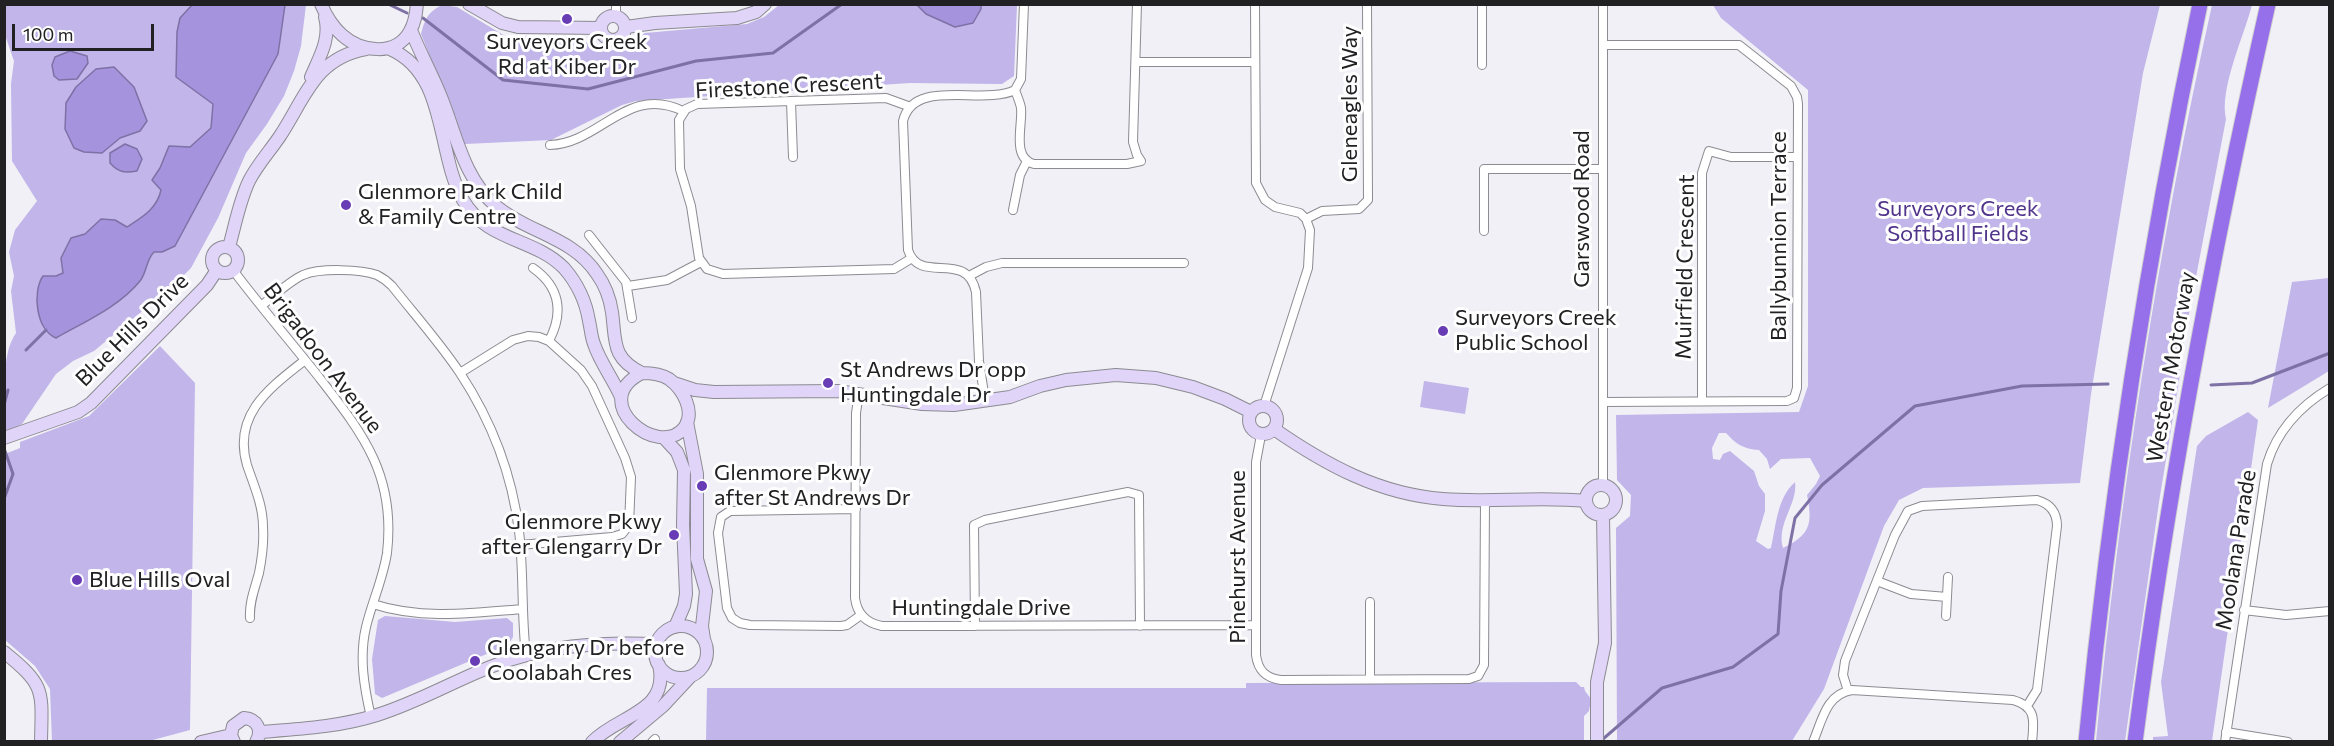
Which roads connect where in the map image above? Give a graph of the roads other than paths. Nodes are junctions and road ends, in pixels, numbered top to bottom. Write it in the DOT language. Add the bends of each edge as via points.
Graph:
graph roads {
  1 [pos="417,4"];
  2 [pos="469,4"];
  3 [pos="478,4"];
  4 [pos="765,4"];
  5 [pos="1024,4"];
  6 [pos="1137,4"];
  7 [pos="1255,4"];
  8 [pos="1367,4"];
  9 [pos="1482,4"];
  10 [pos="1603,4"];
  11 [pos="2200,4"];
  12 [pos="2268,4"];
  13 [pos="322,8"];
  14 [pos="616,10"];
  15 [pos="494,19"];
  16 [pos="626,27"];
  17 [pos="601,28"];
  18 [pos="411,30"];
  19 [pos="1603,45"];
  20 [pos="366,49"];
  21 [pos="390,49"];
  22 [pos="1136,62"];
  23 [pos="1255,62"];
  24 [pos="1482,65"];
  25 [pos="1015,90"];
  26 [pos="304,92"];
  27 [pos="790,102"];
  28 [pos="908,106"];
  29 [pos="683,111"];
  30 [pos="550,145"];
  31 [pos="793,157"];
  32 [pos="1797,157"];
  33 [pos="1027,161"];
  34 [pos="1603,169"];
  35 [pos="1013,210"];
  36 [pos="1306,219"];
  37 [pos="1484,231"];
  38 [pos="589,236"];
  39 [pos="229,247"];
  40 [pos="912,258"];
  41 [pos="701,262"];
  42 [pos="1184,263"];
  43 [pos="532,268"];
  44 [pos="217,270"];
  45 [pos="233,270"];
  46 [pos="969,276"];
  47 [pos="628,286"];
  48 [pos="261,306"];
  49 [pos="632,318"];
  50 [pos="549,341"];
  51 [pos="305,360"];
  52 [pos="460,373"];
  53 [pos="642,373"];
  54 [pos="674,384"];
  55 [pos="2330,388"];
  56 [pos="714,392"];
  57 [pos="859,393"];
  58 [pos="621,397"];
  59 [pos="985,400"];
  60 [pos="1702,401"];
  61 [pos="1603,402"];
  62 [pos="1264,406"];
  63 [pos="1251,412"];
  64 [pos="688,417"];
  65 [pos="1274,429"];
  66 [pos="1261,435"];
  67 [pos="4,438"];
  68 [pos="664,438"];
  69 [pos="1603,485"];
  70 [pos="1485,500"];
  71 [pos="1586,501"];
  72 [pos="855,509"];
  73 [pos="1603,516"];
  74 [pos="520,545"];
  75 [pos="1948,578"];
  76 [pos="1877,581"];
  77 [pos="1947,597"];
  78 [pos="1370,602"];
  79 [pos="373,604"];
  80 [pos="523,609"];
  81 [pos="2244,610"];
  82 [pos="2330,611"];
  83 [pos="861,615"];
  84 [pos="1946,616"];
  85 [pos="250,618"];
  86 [pos="975,626"];
  87 [pos="1140,626"];
  88 [pos="1256,626"];
  89 [pos="675,627"];
  90 [pos="704,639"];
  91 [pos="656,644"];
  92 [pos="4,652"];
  93 [pos="526,655"];
  94 [pos="659,665"];
  95 [pos="690,677"];
  96 [pos="1370,679"];
  97 [pos="1848,691"];
  98 [pos="2027,706"];
  99 [pos="371,717"];
  100 [pos="2226,732"];
  101 [pos="258,736"];
  102 [pos="233,738"];
  103 [pos="41,741"];
  104 [pos="201,741"];
  105 [pos="592,741"];
  106 [pos="620,741"];
  107 [pos="1597,741"];
  108 [pos="1813,741"];
  109 [pos="2032,741"];
  110 [pos="2086,741"];
  111 [pos="2135,741"];
  112 [pos="2225,741"];
  113 [pos="2288,741"];
  1 -- 18 [label="street"];
  2 -- 15 [label="street"];
  3 -- 15 [label="street"];
  4 -- 16 [label="street" via="756,12 737,18"];
  5 -- 25 [label="street" via="1021,79"];
  6 -- 22 [label="street"];
  7 -- 23 [label="street"];
  8 -- 36 [label="street, Gleneagles Way" via="1369,203 1359,209 1325,210"];
  9 -- 24 [label="street"];
  10 -- 19 [label="street, Garswood Road"];
  11 -- 110 [label="highway, Western Motorway" via="2139,326 2107,552"];
  12 -- 111 [label="highway, Western Motorway" via="2198,342"];
  13 -- 20 [label="street" via="342,36"];
  13 -- 26 [label="street" via="327,28 325,44"];
  14 -- 16 [label="street"];
  14 -- 17 [label="street"];
  15 -- 17 [label="street" via="525,28"];
  16 -- 17 [label="street" via="621,38 614,41 603,36"];
  18 -- 21 [label="street"];
  18 -- 53 [label="street" via="474,181 503,212 569,246 592,266 610,303 618,354"];
  19 -- 32 [label="street, Ballybunnion Terrace" via="1743,47 1795,93"];
  19 -- 34 [label="street, Garswood Road"];
  20 -- 21 [label="street"];
  20 -- 26 [label="street" via="330,64"];
  21 -- 58 [label="street" via="411,62 426,85 454,180 466,206 487,227 542,252 570,276 585,303 594,345"];
  22 -- 23 [label="street"];
  22 -- 33 [label="street" via="1133,142 1141,161"];
  23 -- 36 [label="street" via="1257,187 1272,205 1297,211"];
  25 -- 28 [label="street" via="1000,95 929,97"];
  25 -- 33 [label="street" via="1021,107 1021,152"];
  26 -- 39 [label="street" via="282,134 248,182"];
  27 -- 28 [label="street, Firestone Crescent" via="886,98"];
  27 -- 29 [label="street, Firestone Crescent" via="697,104"];
  27 -- 31 [label="street"];
  28 -- 40 [label="street" via="903,128 908,245"];
  29 -- 30 [label="street" via="664,104 636,106 572,142"];
  29 -- 41 [label="street, Firestone Crescent" via="679,124 680,169"];
  32 -- 60 [label="street, Ballybunnion Terrace" via="1796,395 1787,401"];
  32 -- 60 [label="street, Muirfield Crescent" via="1731,157 1709,151 1702,173"];
  33 -- 35 [label="street"];
  34 -- 37 [label="street" via="1484,169"];
  34 -- 61 [label="street, Garswood Road"];
  36 -- 62 [label="street" via="1310,230 1309,264"];
  38 -- 47 [label="street"];
  39 -- 44 [label="street" via="214,252 212,263"];
  39 -- 45 [label="street" via="237,257"];
  40 -- 41 [label="street" via="894,269 723,274 712,272"];
  40 -- 46 [label="street" via="927,268 958,269"];
  41 -- 47 [label="street" via="667,280"];
  42 -- 46 [label="street" via="1002,263"];
  43 -- 50 [label="street" via="549,283 557,303 557,323"];
  44 -- 45 [label="street"];
  44 -- 67 [label="street, Blue Hills Drive" via="207,285 91,403 78,412"];
  45 -- 48 [label="street, Brigadoon Avenue"];
  46 -- 59 [label="street" via="976,292"];
  47 -- 49 [label="street"];
  48 -- 51 [label="street, Brigadoon Avenue"];
  48 -- 52 [label="street" via="296,279 312,272 378,275 392,286"];
  50 -- 52 [label="street" via="535,336 520,337"];
  50 -- 74 [label="street" via="586,375 616,438 631,477 631,521 616,536"];
  51 -- 79 [label="street, Brigadoon Avenue" via="356,425 381,476 388,545"];
  51 -- 85 [label="street" via="263,395 246,428 245,453 263,525"];
  52 -- 74 [label="street" via="501,454"];
  53 -- 54 [label="street" via="657,374"];
  53 -- 58 [label="street" via="629,381"];
  54 -- 56 [label="street"];
  54 -- 64 [label="street" via="685,398"];
  55 -- 81 [label="street, Moolana Parade" via="2295,415 2270,453"];
  56 -- 57 [label="street"];
  56 -- 64 [label="street" via="699,398"];
  57 -- 59 [label="street" via="937,405"];
  57 -- 72 [label="street, Huntingdale Drive"];
  58 -- 68 [label="street" via="631,422 644,432"];
  59 -- 63 [label="street" via="1010,398 1066,380 1130,376 1193,387"];
  60 -- 61 [label="street, Ballybunnion Terrace"];
  61 -- 69 [label="street, Garswood Road"];
  62 -- 63 [label="street"];
  62 -- 65 [label="street" via="1275,412"];
  63 -- 66 [label="street" via="1249,424"];
  64 -- 68 [label="street" via="680,432"];
  64 -- 90 [label="street" via="697,474 697,559 706,591"];
  65 -- 66 [label="street"];
  65 -- 70 [label="street" via="1326,463 1376,485 1421,497"];
  66 -- 88 [label="street, Pinehurst Avenue" via="1256,462"];
  68 -- 89 [label="street" via="677,452 684,470 686,594"];
  69 -- 71 [label="street" via="1593,487"];
  69 -- 73 [label="street" via="1613,490 1617,500 1614,510"];
  70 -- 71 [label="street"];
  70 -- 96 [label="street, Pinehurst Avenue" via="1484,665 1480,674 1469,679"];
  71 -- 73 [label="street" via="1590,511"];
  72 -- 83 [label="street, Huntingdale Drive" via="855,598"];
  72 -- 83 [label="street" via="730,511 721,517 718,533 727,608 736,621 750,625 841,626"];
  73 -- 107 [label="street" via="1605,643 1597,682"];
  74 -- 80 [label="street"];
  75 -- 77 [label="street"];
  76 -- 77 [label="street" via="1911,594"];
  76 -- 97 [label="street" via="1844,666"];
  76 -- 98 [label="street" via="1905,514 1914,508 2034,500 2050,506 2057,526 2037,690"];
  77 -- 84 [label="street"];
  78 -- 96 [label="street"];
  79 -- 80 [label="street" via="434,614"];
  79 -- 99 [label="street, Brigadoon Avenue" via="362,657"];
  80 -- 93 [label="street"];
  81 -- 82 [label="street" via="2286,615"];
  81 -- 100 [label="street, Moolana Parade"];
  83 -- 86 [label="street, Huntingdale Drive" via="882,626"];
  86 -- 87 [label="street, Huntingdale Drive"];
  86 -- 87 [label="street" via="974,525 1128,492 1139,495"];
  87 -- 88 [label="street, Huntingdale Drive"];
  88 -- 96 [label="street, Pinehurst Avenue" via="1256,660 1269,678"];
  89 -- 90 [label="street" via="689,627"];
  89 -- 91 [label="street" via="663,633"];
  90 -- 95 [label="street" via="705,662"];
  91 -- 93 [label="street" via="583,645"];
  91 -- 94 [label="street"];
  92 -- 103 [label="street" via="27,670 39,688"];
  93 -- 99 [label="street"];
  94 -- 95 [label="street" via="676,678"];
  94 -- 105 [label="street" via="662,683 652,702"];
  95 -- 106 [label="street" via="663,706"];
  97 -- 98 [label="street" via="2009,699"];
  97 -- 108 [label="street" via="1829,704"];
  98 -- 109 [label="street" via="2033,722"];
  99 -- 101 [label="street"];
  100 -- 112 [label="street, Moolana Parade"];
  100 -- 113 [label="street"];
  101 -- 102 [label="street" via="253,720 244,718 233,726"];
  102 -- 104 [label="street"];
}
